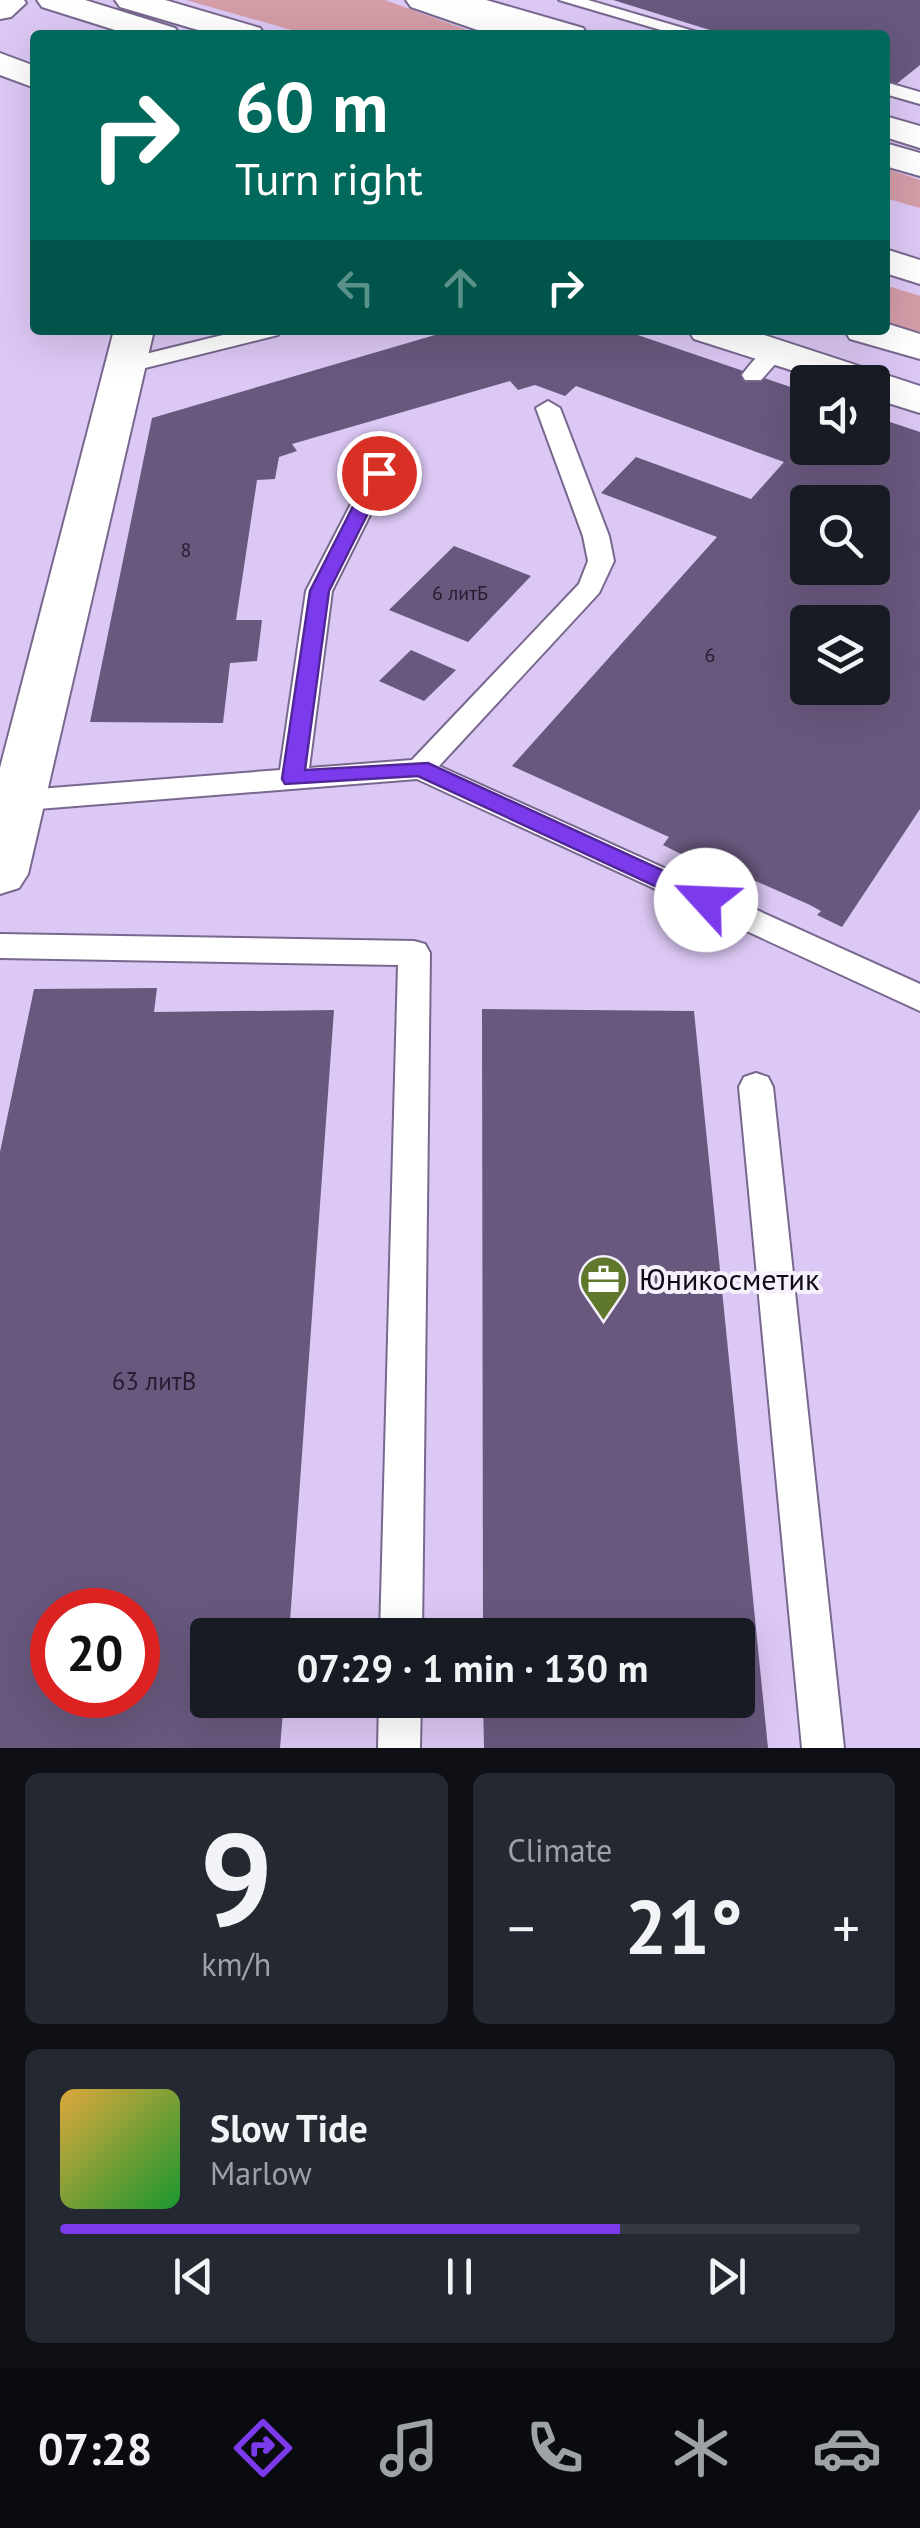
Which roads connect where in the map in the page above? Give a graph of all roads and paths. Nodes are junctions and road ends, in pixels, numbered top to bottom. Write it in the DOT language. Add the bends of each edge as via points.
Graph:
graph roads {
  1 [pos="52,0"];
  2 [pos="422,0"];
  3 [pos="452,0"];
  4 [pos="568,0"];
  5 [pos="144,16"];
  6 [pos="222,30"];
  7 [pos="509,30"];
  8 [pos="555,30"];
  9 [pos="679,30"];
  10 [pos="0,63"];
  11 [pos="30,76"];
  12 [pos="890,89"];
  13 [pos="920,98"];
  14 [pos="890,128"];
  15 [pos="920,137"];
  16 [pos="890,156"];
  17 [pos="920,165"];
  18 [pos="890,263"];
  19 [pos="920,272"];
  20 [pos="231,335"];
  21 [pos="716,335"];
  22 [pos="880,335"];
  23 [pos="920,347"];
  24 [pos="130,348"];
  25 [pos="790,368"];
  26 [pos="890,390"];
  27 [pos="920,400"];
  28 [pos="548,408"];
  29 [pos="379,473"];
  30 [pos="420,768"];
  31 [pos="292,779"];
  32 [pos="9,802"];
  33 [pos="0,874"];
  34 [pos="0,946"];
  35 [pos="920,998"];
  36 [pos="756,1087"];
  37 [pos="401,1618"];
  38 [pos="400,1718"];
  39 [pos="399,1748"];
  40 [pos="823,1748"];
  1 -- 5 [label="street"];
  2 -- 7 [label="street"];
  3 -- 8 [label="street"];
  4 -- 9 [label="lane"];
  5 -- 6 [label="street"];
  10 -- 11 [label="street"];
  12 -- 13 [label="lane"];
  14 -- 15 [label="street"];
  16 -- 17 [label="street"];
  18 -- 19 [label="street"];
  20 -- 24 [label="lane"];
  21 -- 25 [label="street" via="764,363"];
  22 -- 23 [label="street"];
  24 -- 32 [label="street"];
  26 -- 27 [label="street"];
  28 -- 30 [label="lane" via="601,562 590,588"];
  29 -- 31 [label="lane" via="320,591"];
  30 -- 31 [label="lane"];
  30 -- 35 [label="lane"];
  31 -- 32 [label="lane"];
  32 -- 33 [label="street"];
  34 -- 37 [label="lane" via="414,953"];
  36 -- 40 [label="lane"];
  38 -- 39 [label="lane"];
}
